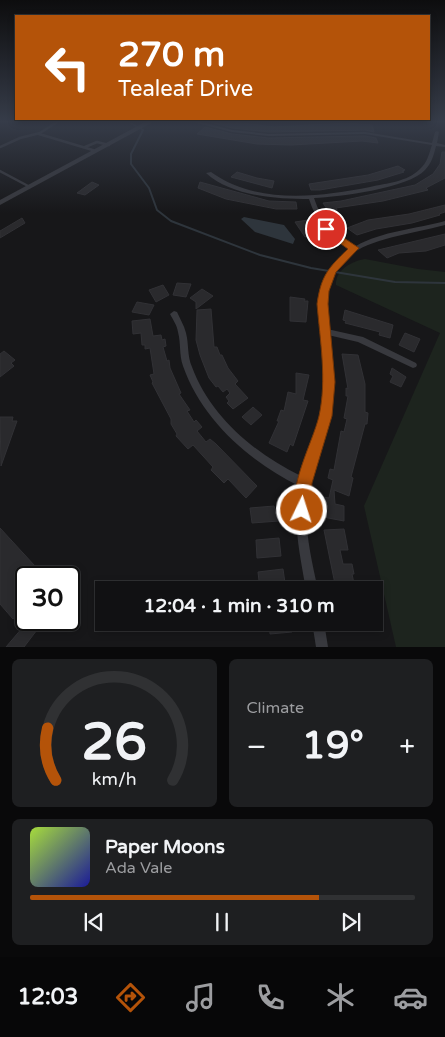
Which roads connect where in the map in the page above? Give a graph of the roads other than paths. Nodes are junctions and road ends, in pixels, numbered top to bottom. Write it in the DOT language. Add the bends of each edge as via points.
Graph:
graph roads {
  1 [pos="94,152"];
  2 [pos="431,152"];
  3 [pos="0,171"];
  4 [pos="209,173"];
  5 [pos="30,187"];
  6 [pos="311,197"];
  7 [pos="0,203"];
  8 [pos="445,223"];
  9 [pos="354,248"];
  10 [pos="174,314"];
  11 [pos="324,331"];
  12 [pos="413,365"];
  13 [pos="304,483"];
  14 [pos="310,581"];
  15 [pos="319,631"];
  16 [pos="322,647"];
  1 -- 5 [label="street"];
  2 -- 6 [label="street" via="427,165 411,178"];
  3 -- 5 [label="lane"];
  4 -- 6 [label="street" via="217,180 240,188"];
  5 -- 7 [label="street"];
  6 -- 9 [label="street" via="326,229"];
  8 -- 9 [label="street" via="384,236"];
  9 -- 11 [label="street" via="337,263 327,280 322,304"];
  10 -- 13 [label="street" via="181,328 187,365 200,394 216,415 260,459"];
  11 -- 12 [label="street" via="360,338"];
  11 -- 13 [label="street" via="329,382 326,416"];
  13 -- 14 [label="street" via="301,524"];
  15 -- 16 [label="street"];
}
